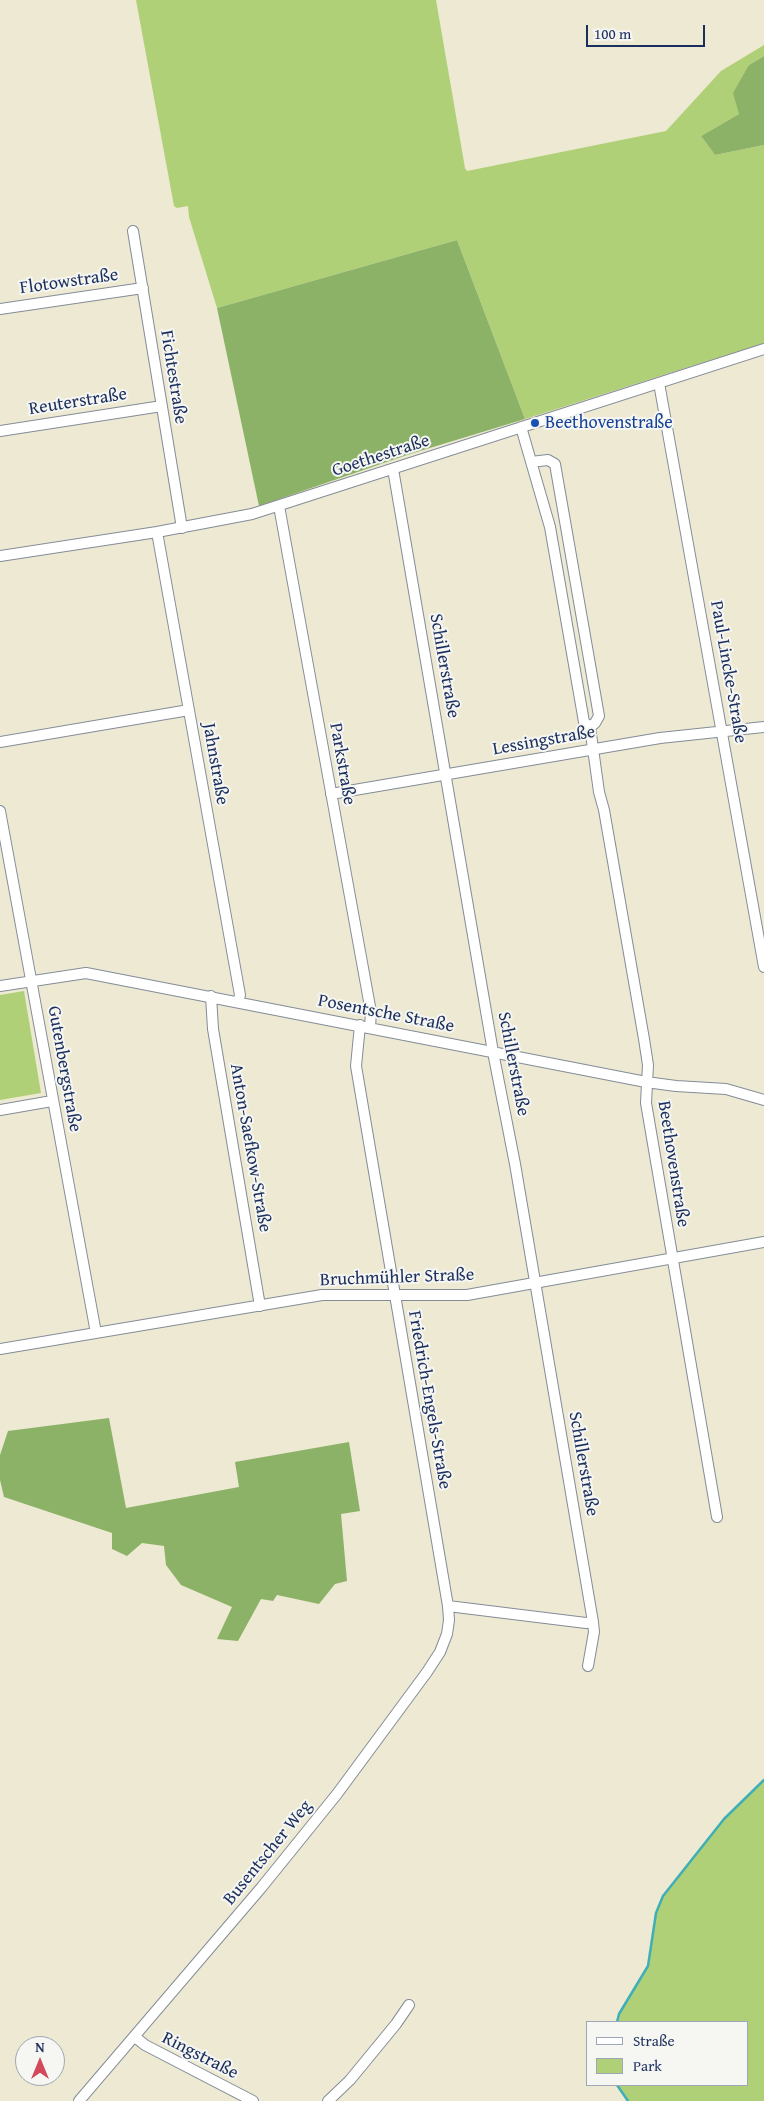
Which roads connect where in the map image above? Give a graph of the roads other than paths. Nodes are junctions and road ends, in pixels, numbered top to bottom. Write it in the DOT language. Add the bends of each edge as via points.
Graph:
graph roads {
  1 [pos="134,231"];
  2 [pos="142,288"];
  3 [pos="0,309"];
  4 [pos="764,349"];
  5 [pos="658,383"];
  6 [pos="162,406"];
  7 [pos="521,427"];
  8 [pos="0,431"];
  9 [pos="532,462"];
  10 [pos="393,469"];
  11 [pos="280,506"];
  12 [pos="182,528"];
  13 [pos="157,532"];
  14 [pos="0,556"];
  15 [pos="189,710"];
  16 [pos="590,727"];
  17 [pos="764,727"];
  18 [pos="722,731"];
  19 [pos="0,742"];
  20 [pos="593,749"];
  21 [pos="447,774"];
  22 [pos="331,794"];
  23 [pos="0,811"];
  24 [pos="764,967"];
  25 [pos="31,980"];
  26 [pos="0,986"];
  27 [pos="211,996"];
  28 [pos="238,1002"];
  29 [pos="365,1026"];
  30 [pos="494,1052"];
  31 [pos="646,1082"];
  32 [pos="764,1100"];
  33 [pos="52,1101"];
  34 [pos="0,1110"];
  35 [pos="764,1242"];
  36 [pos="673,1259"];
  37 [pos="536,1283"];
  38 [pos="394,1296"];
  39 [pos="260,1306"];
  40 [pos="96,1332"];
  41 [pos="0,1349"];
  42 [pos="717,1517"];
  43 [pos="448,1606"];
  44 [pos="593,1622"];
  45 [pos="588,1666"];
  46 [pos="409,2005"];
  47 [pos="135,2037"];
  48 [pos="79,2101"];
  49 [pos="252,2101"];
  50 [pos="328,2101"];
  1 -- 2 [label="street, Fichtestraße"];
  2 -- 3 [label="street, Flotowstraße"];
  2 -- 6 [label="street, Fichtestraße"];
  4 -- 5 [label="street, Goethestraße"];
  5 -- 7 [label="street, Goethestraße"];
  5 -- 18 [label="street, Paul-Lincke-Straße"];
  6 -- 8 [label="street, Reuterstraße"];
  6 -- 12 [label="street, Fichtestraße"];
  7 -- 9 [label="street, Beethovenstraße"];
  7 -- 10 [label="street, Goethestraße"];
  9 -- 16 [label="street, Beethovenstraße" via="550,527 584,722"];
  9 -- 16 [label="street, Beethovenstraße" via="548,460 555,464 599,716"];
  10 -- 11 [label="street, Goethestraße"];
  10 -- 21 [label="street, Schillerstraße"];
  11 -- 12 [label="street, Goethestraße"];
  11 -- 22 [label="street, Parkstraße"];
  12 -- 13 [label="street, Goethestraße"];
  13 -- 14 [label="street, Goethestraße"];
  13 -- 15 [label="street, Jahnstraße"];
  15 -- 19 [label="street"];
  15 -- 28 [label="street, Jahnstraße" via="240,995"];
  16 -- 20 [label="street, Beethovenstraße"];
  17 -- 18 [label="street, Lessingstraße"];
  18 -- 20 [label="street, Lessingstraße"];
  18 -- 24 [label="street, Paul-Lincke-Straße"];
  20 -- 21 [label="street, Lessingstraße"];
  20 -- 31 [label="street, Beethovenstraße" via="644,1039 648,1065"];
  21 -- 22 [label="street, Lessingstraße"];
  21 -- 30 [label="street, Schillerstraße"];
  22 -- 29 [label="street, Parkstraße" via="371,1012"];
  23 -- 25 [label="street, Gutenbergstraße"];
  25 -- 26 [label="street, Posentsche Straße"];
  25 -- 27 [label="street, Posentsche Straße" via="86,973"];
  25 -- 33 [label="street, Gutenbergstraße"];
  27 -- 28 [label="street, Posentsche Straße"];
  27 -- 39 [label="street, Anton-Saefkow-Straße" via="213,1028"];
  28 -- 29 [label="street, Posentsche Straße"];
  29 -- 30 [label="street, Posentsche Straße"];
  29 -- 38 [label="street, Friedrich-Engels-Straße" via="356,1066"];
  30 -- 31 [label="street, Posentsche Straße"];
  30 -- 37 [label="street, Schillerstraße"];
  31 -- 32 [label="street, Posentsche Straße" via="726,1088"];
  31 -- 36 [label="street, Beethovenstraße" via="646,1103"];
  33 -- 34 [label="street"];
  33 -- 40 [label="street, Gutenbergstraße"];
  35 -- 36 [label="street, Bruchmühler Straße"];
  36 -- 37 [label="street, Bruchmühler Straße"];
  36 -- 42 [label="street, Beethovenstraße"];
  37 -- 38 [label="street, Bruchmühler Straße" via="467,1295"];
  37 -- 44 [label="street, Schillerstraße"];
  38 -- 39 [label="street, Bruchmühler Straße" via="334,1294"];
  38 -- 43 [label="street, Friedrich-Engels-Straße"];
  39 -- 40 [label="street, Bruchmühler Straße"];
  40 -- 41 [label="street, Bruchmühler Straße"];
  43 -- 44 [label="street"];
  43 -- 47 [label="street, Busentscher Weg" via="446,1634 440,1652 427,1672 337,1794"];
  44 -- 45 [label="street, Schillerstraße"];
  46 -- 50 [label="street" via="350,2080"];
  47 -- 48 [label="street, Busentscher Weg"];
  47 -- 49 [label="street, Ringstraße"];
}
